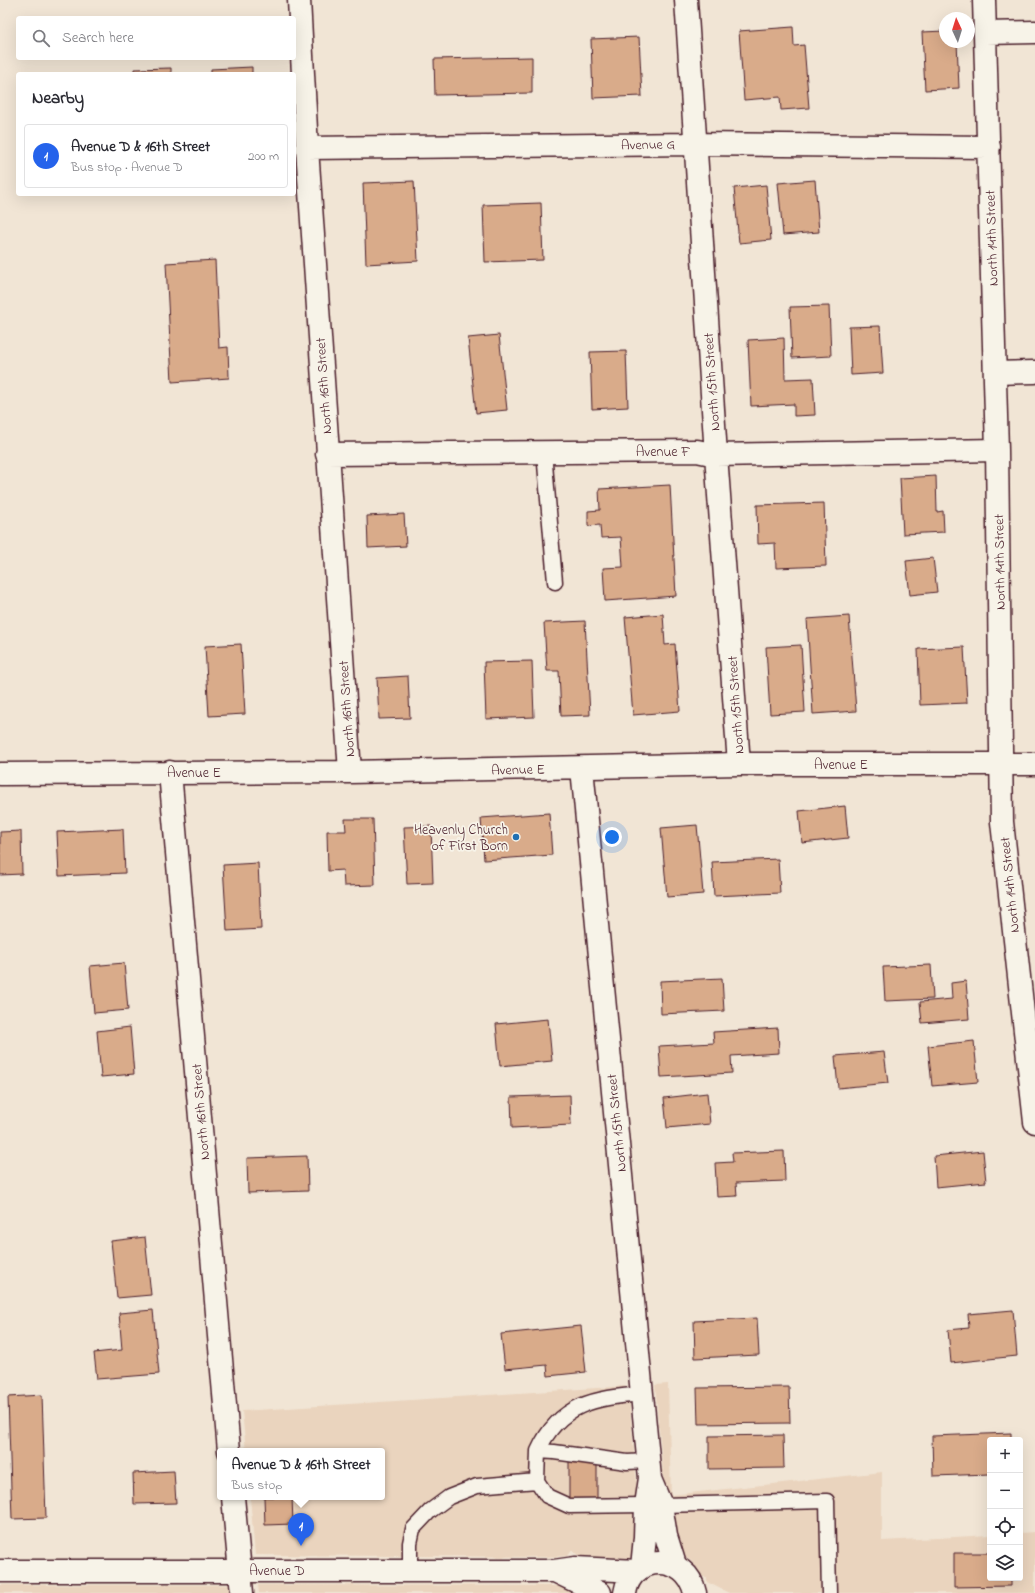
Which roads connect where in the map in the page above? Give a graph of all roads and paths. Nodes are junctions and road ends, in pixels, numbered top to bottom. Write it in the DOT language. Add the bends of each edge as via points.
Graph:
graph roads {
  1 [pos="299,0"];
  2 [pos="686,0"];
  3 [pos="984,0"];
  4 [pos="1035,32"];
  5 [pos="985,33"];
  6 [pos="695,144"];
  7 [pos="989,147"];
  8 [pos="307,148"];
  9 [pos="1035,372"];
  10 [pos="995,374"];
  11 [pos="998,450"];
  12 [pos="544,452"];
  13 [pos="327,454"];
  14 [pos="716,455"];
  15 [pos="554,582"];
  16 [pos="739,764"];
  17 [pos="1001,764"];
  18 [pos="1035,764"];
  19 [pos="582,768"];
  20 [pos="170,772"];
  21 [pos="350,772"];
  22 [pos="0,774"];
  23 [pos="1034,1110"];
  24 [pos="642,1394"];
  25 [pos="229,1448"];
  26 [pos="538,1451"];
  27 [pos="649,1470"];
  28 [pos="538,1481"];
  29 [pos="233,1500"];
  30 [pos="653,1505"];
  31 [pos="675,1565"];
  32 [pos="640,1569"];
  33 [pos="240,1570"];
  34 [pos="554,1570"];
  35 [pos="0,1571"];
  36 [pos="410,1571"];
  37 [pos="697,1591"];
  38 [pos="242,1593"];
  39 [pos="600,1593"];
  40 [pos="625,1593"];
  41 [pos="830,1593"];
  1 -- 8 [label="street, North 16th Street"];
  2 -- 6 [label="street, North 15th Street"];
  3 -- 5 [label="street, North 14th Street"];
  4 -- 5 [label="street"];
  5 -- 7 [label="street, North 14th Street"];
  6 -- 7 [label="street, Avenue G"];
  6 -- 8 [label="street, Avenue G"];
  6 -- 14 [label="street, North 15th Street"];
  7 -- 10 [label="street, North 14th Street"];
  8 -- 13 [label="street, North 16th Street"];
  9 -- 10 [label="street"];
  10 -- 11 [label="street, North 14th Street"];
  11 -- 14 [label="street, Avenue F"];
  11 -- 17 [label="street, North 14th Street"];
  12 -- 13 [label="street, Avenue F"];
  12 -- 14 [label="street, Avenue F" via="698,451"];
  12 -- 15 [label="lane"];
  13 -- 21 [label="street, North 16th Street"];
  14 -- 16 [label="street, North 15th Street"];
  16 -- 17 [label="street, Avenue E"];
  16 -- 19 [label="street, Avenue E"];
  17 -- 18 [label="street, Avenue E"];
  17 -- 23 [label="street, North 14th Street" via="1002,822"];
  19 -- 21 [label="street, Avenue E"];
  19 -- 24 [label="street, North 15th Street"];
  20 -- 21 [label="street, Avenue E"];
  20 -- 22 [label="street, Avenue E"];
  20 -- 25 [label="street, North 16th Street"];
  24 -- 26 [label="lane" via="610,1396 582,1404 556,1422"];
  24 -- 27 [label="street, North 15th Street"];
  26 -- 27 [label="lane" via="627,1462"];
  26 -- 28 [label="lane"];
  27 -- 30 [label="street, North 15th Street"];
  28 -- 30 [label="lane" via="547,1496 569,1506"];
  28 -- 36 [label="lane" via="477,1486 449,1497 412,1529"];
  29 -- 33 [label="street"];
  30 -- 31 [label="street, North 15th Street"];
  30 -- 32 [label="street, North 15th Street"];
  30 -- 41 [label="lane" via="827,1501"];
  31 -- 32 [label="street, Avenue D" via="653,1563"];
  31 -- 37 [label="street" via="689,1577"];
  32 -- 34 [label="street, Avenue D"];
  32 -- 40 [label="street" via="630,1579"];
  33 -- 35 [label="street, Avenue D"];
  33 -- 36 [label="street, Avenue D"];
  33 -- 38 [label="street"];
  34 -- 36 [label="street, Avenue D"];
  34 -- 39 [label="street, Avenue D"];
}
